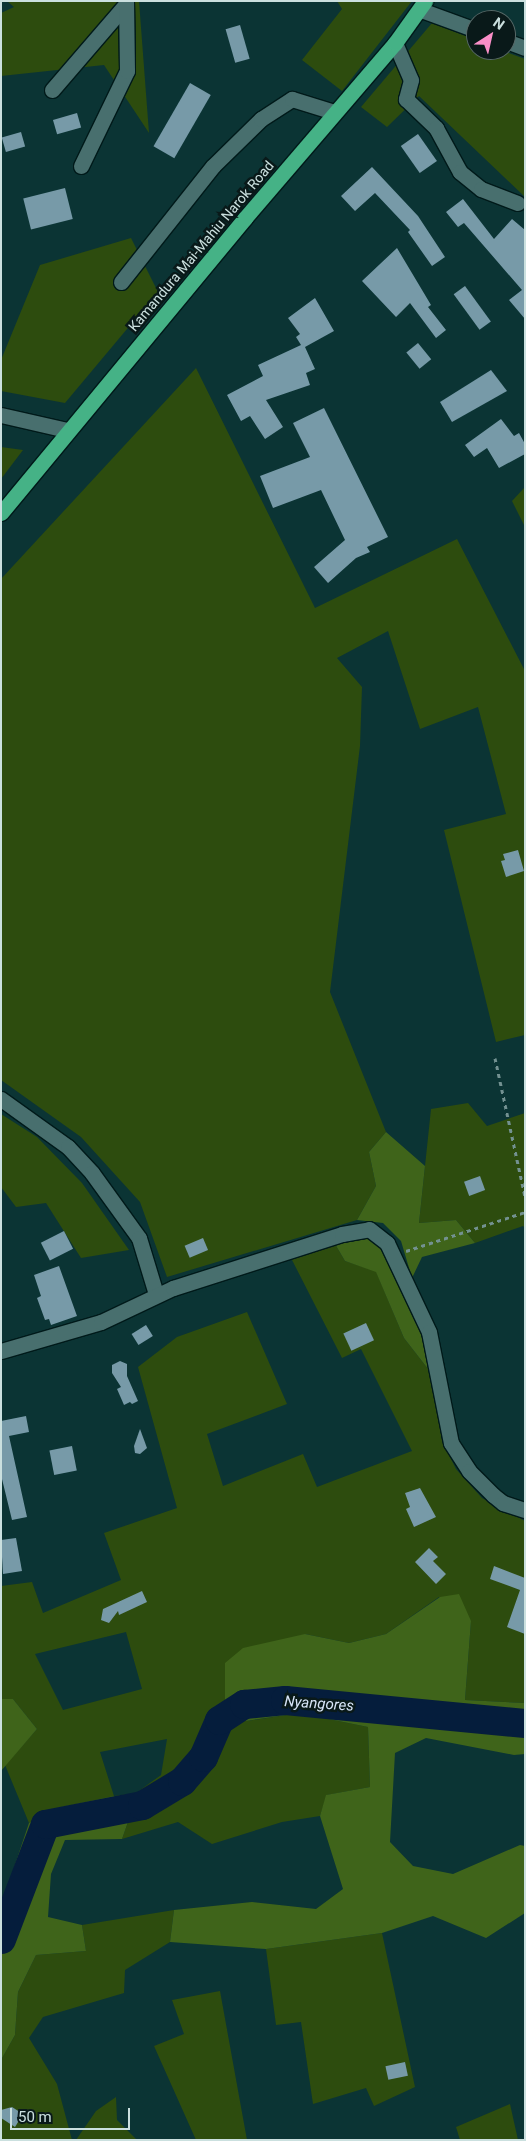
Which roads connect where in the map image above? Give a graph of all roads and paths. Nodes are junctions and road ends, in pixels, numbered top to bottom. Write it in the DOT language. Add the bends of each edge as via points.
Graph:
graph roads {
  1 [pos="126,3"];
  2 [pos="423,6"];
  3 [pos="466,25"];
  4 [pos="395,43"];
  5 [pos="52,90"];
  6 [pos="334,112"];
  7 [pos="81,166"];
  8 [pos="517,203"];
  9 [pos="122,282"];
  10 [pos="1,415"];
  11 [pos="67,430"];
  12 [pos="1,513"];
  13 [pos="495,1058"];
  14 [pos="1,1099"];
  15 [pos="525,1197"];
  16 [pos="525,1212"];
  17 [pos="391,1256"];
  18 [pos="156,1294"];
  19 [pos="1,1350"];
  20 [pos="525,1510"];
  1 -- 5 [label="street"];
  1 -- 7 [label="street" via="127,71"];
  2 -- 3 [label="street"];
  2 -- 4 [label="highway, Kamandura Mai-Mahiu Narok Road"];
  4 -- 6 [label="highway, Kamandura Mai-Mahiu Narok Road"];
  4 -- 8 [label="street" via="412,80 406,99 436,128 460,172 480,189"];
  6 -- 9 [label="street" via="292,99 261,119 212,166"];
  6 -- 11 [label="highway, Kamandura Mai-Mahiu Narok Road"];
  10 -- 11 [label="street"];
  11 -- 12 [label="highway, Kamandura Mai-Mahiu Narok Road"];
  13 -- 15 [label="path"];
  14 -- 18 [label="street" via="68,1147 92,1173 139,1238"];
  16 -- 17 [label="path"];
  17 -- 18 [label="street" via="381,1236 369,1229 354,1231"];
  17 -- 20 [label="street" via="429,1332 451,1443 469,1471 493,1495 503,1503"];
  18 -- 19 [label="street" via="101,1322"];
}
